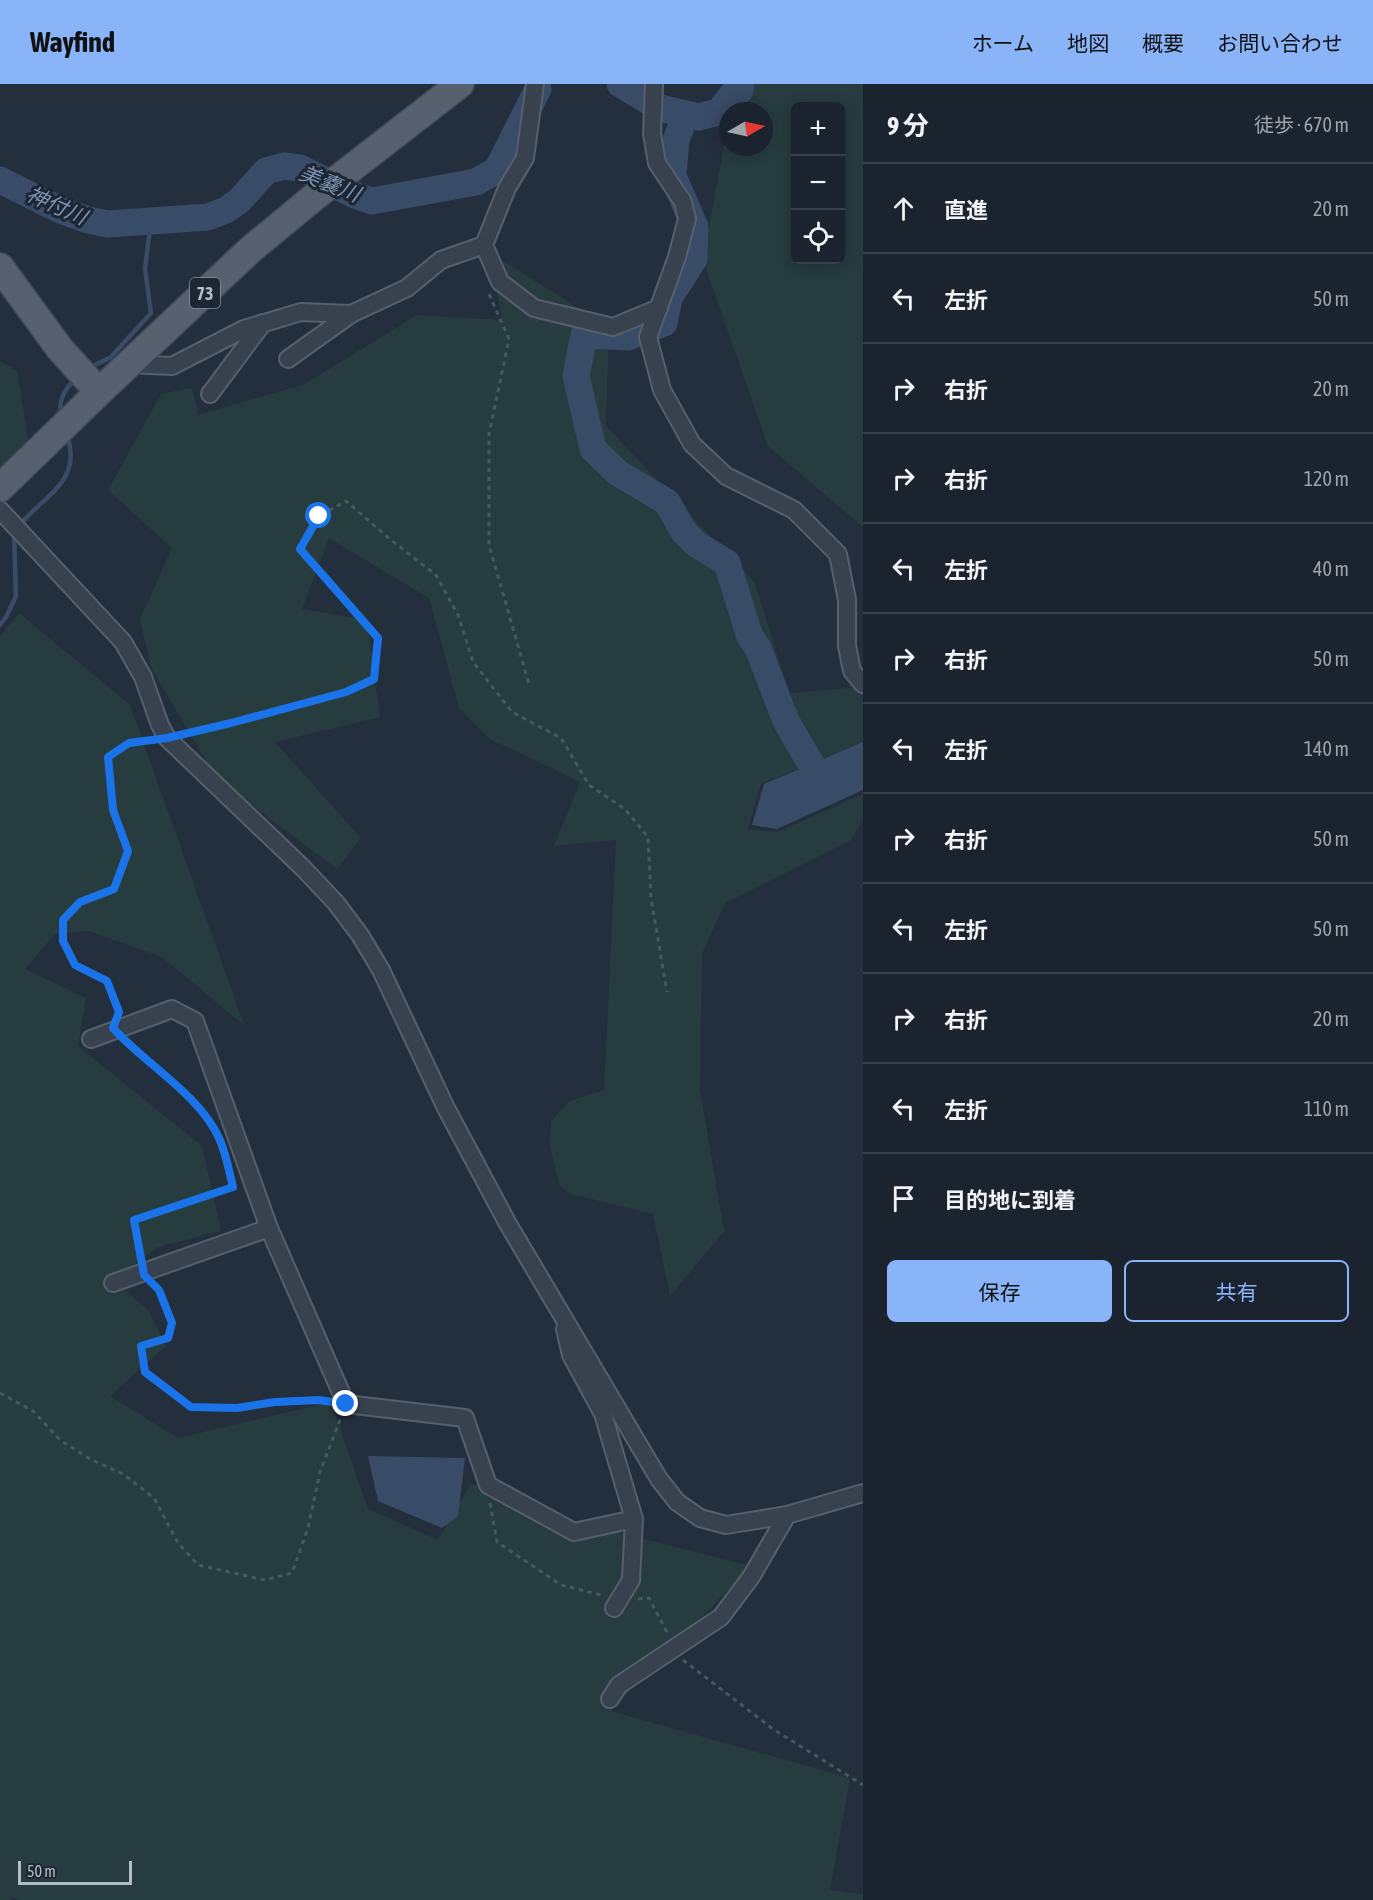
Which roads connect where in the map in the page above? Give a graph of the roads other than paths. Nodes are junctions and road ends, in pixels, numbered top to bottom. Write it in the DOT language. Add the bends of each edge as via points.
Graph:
graph roads {
  1 [pos="460,84"];
  2 [pos="535,84"];
  3 [pos="654,84"];
  4 [pos="484,246"];
  5 [pos="0,267"];
  6 [pos="659,308"];
  7 [pos="351,314"];
  8 [pos="263,323"];
  9 [pos="288,359"];
  10 [pos="129,364"];
  11 [pos="88,379"];
  12 [pos="210,394"];
  13 [pos="0,488"];
  14 [pos="0,510"];
  15 [pos="863,684"];
  16 [pos="91,1040"];
  17 [pos="269,1228"];
  18 [pos="113,1283"];
  19 [pos="562,1314"];
  20 [pos="863,1493"];
  21 [pos="787,1515"];
  22 [pos="634,1519"];
  23 [pos="614,1608"];
  24 [pos="610,1699"];
  1 -- 10 [label="main road, 73" via="249,250"];
  2 -- 4 [label="street" via="525,158 507,188"];
  3 -- 6 [label="street" via="652,134 657,163 683,202 687,219"];
  4 -- 6 [label="street" via="500,282 534,308 613,327"];
  4 -- 7 [label="street" via="441,260 408,288"];
  5 -- 11 [label="main road" via="60,349"];
  6 -- 15 [label="street" via="648,338 662,390 692,444 726,476 794,510 838,554 847,600 847,646 852,671"];
  7 -- 8 [label="street" via="301,312"];
  7 -- 9 [label="street"];
  8 -- 10 [label="street" via="244,328 172,366"];
  8 -- 12 [label="street"];
  10 -- 11 [label="main road, 73"];
  11 -- 13 [label="main road" via="63,426"];
  14 -- 19 [label="street" via="123,642 143,677 167,738 303,867 360,935 381,970 446,1108"];
  16 -- 17 [label="street" via="172,1009 195,1021"];
  17 -- 18 [label="street"];
  17 -- 22 [label="street" via="346,1404 465,1418 488,1485 574,1532"];
  19 -- 21 [label="street" via="677,1503 700,1518 726,1525"];
  19 -- 22 [label="street" via="571,1355 603,1414"];
  20 -- 21 [label="street"];
  21 -- 24 [label="street" via="751,1577 721,1617 619,1685"];
  22 -- 23 [label="street" via="631,1580"];
}
